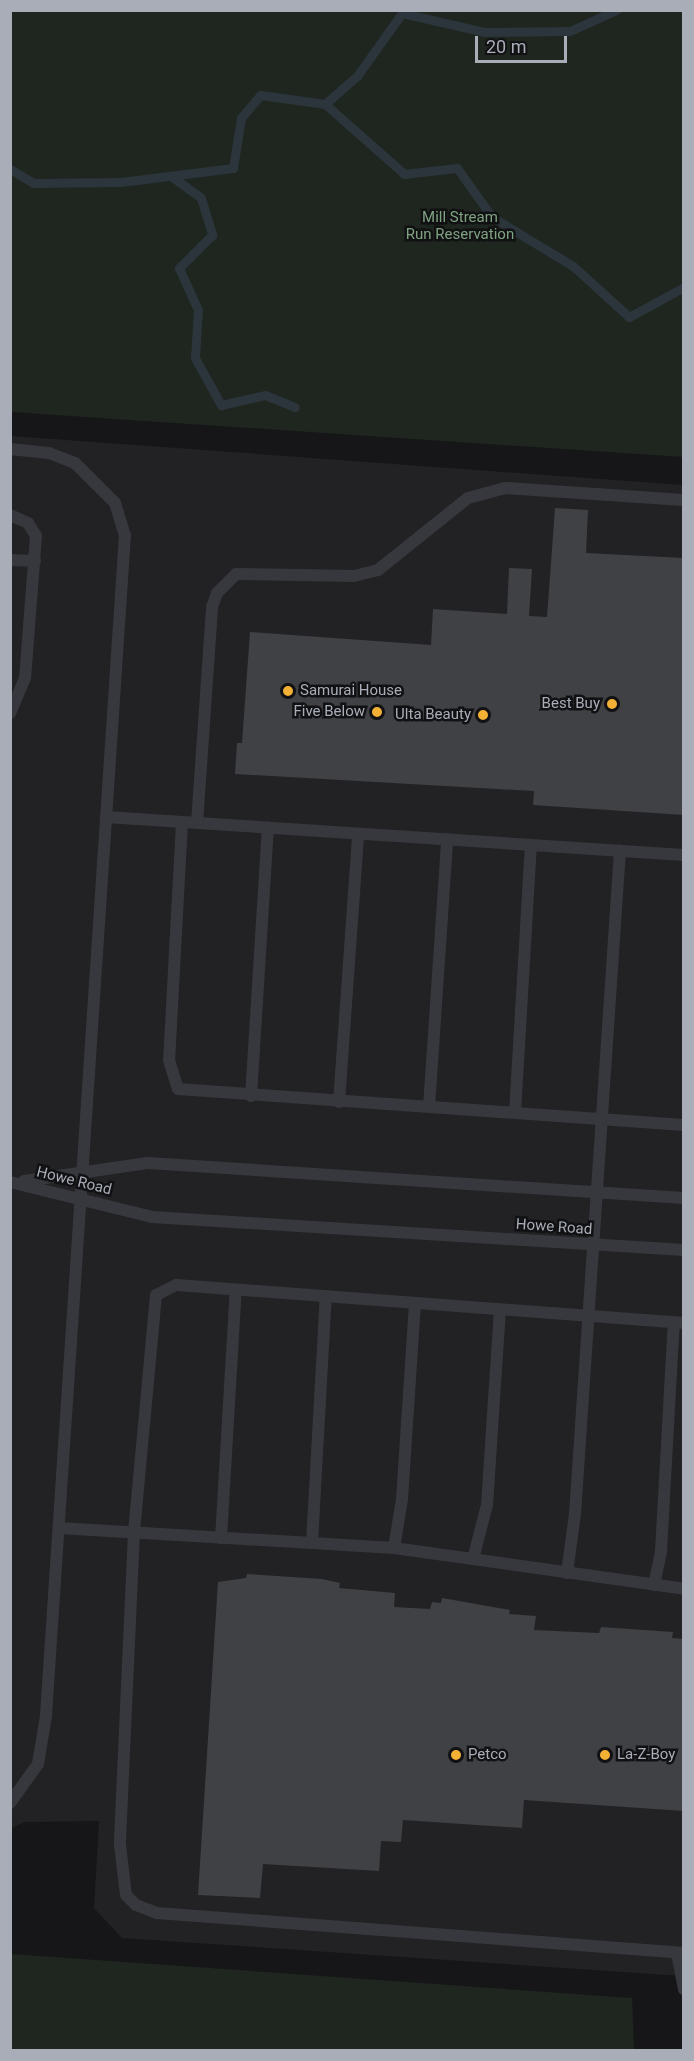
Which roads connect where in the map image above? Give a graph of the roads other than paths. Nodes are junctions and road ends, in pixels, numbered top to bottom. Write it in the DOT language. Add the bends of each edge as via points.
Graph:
graph roads {
  1 [pos="10,448"];
  2 [pos="684,500"];
  3 [pos="10,515"];
  4 [pos="10,560"];
  5 [pos="35,561"];
  6 [pos="10,713"];
  7 [pos="106,817"];
  8 [pos="182,822"];
  9 [pos="197,823"];
  10 [pos="268,828"];
  11 [pos="358,834"];
  12 [pos="447,840"];
  13 [pos="531,845"];
  14 [pos="620,851"];
  15 [pos="684,855"];
  16 [pos="250,1096"];
  17 [pos="339,1102"];
  18 [pos="429,1107"];
  19 [pos="515,1113"];
  20 [pos="600,1119"];
  21 [pos="684,1125"];
  22 [pos="84,1171"];
  23 [pos="14,1182"];
  24 [pos="597,1192"];
  25 [pos="82,1197"];
  26 [pos="684,1198"];
  27 [pos="593,1244"];
  28 [pos="684,1250"];
  29 [pos="236,1290"];
  30 [pos="326,1296"];
  31 [pos="415,1303"];
  32 [pos="500,1309"];
  33 [pos="589,1316"];
  34 [pos="679,1322"];
  35 [pos="59,1528"];
  36 [pos="134,1532"];
  37 [pos="221,1538"];
  38 [pos="312,1543"];
  39 [pos="394,1548"];
  40 [pos="473,1559"];
  41 [pos="567,1573"];
  42 [pos="654,1585"];
  43 [pos="684,1589"];
  44 [pos="10,1803"];
  45 [pos="680,1953"];
  46 [pos="684,1989"];
  1 -- 7 [label="lane" via="49,453 75,463 116,503 125,535"];
  2 -- 9 [label="lane" via="506,488 468,498 378,570 354,576 236,574 218,593 212,607"];
  3 -- 5 [label="lane" via="28,522 36,536"];
  4 -- 5 [label="lane"];
  5 -- 6 [label="lane" via="25,678"];
  7 -- 8 [label="lane"];
  7 -- 22 [label="lane"];
  8 -- 9 [label="lane"];
  8 -- 16 [label="lane" via="171,1074 178,1089 191,1093"];
  9 -- 10 [label="lane"];
  10 -- 11 [label="lane"];
  10 -- 16 [label="lane"];
  11 -- 12 [label="lane"];
  11 -- 17 [label="lane"];
  12 -- 13 [label="lane"];
  12 -- 18 [label="lane"];
  13 -- 14 [label="lane"];
  13 -- 19 [label="lane"];
  14 -- 15 [label="lane"];
  14 -- 20 [label="lane"];
  16 -- 17 [label="lane"];
  17 -- 18 [label="lane"];
  18 -- 19 [label="lane"];
  19 -- 20 [label="lane"];
  20 -- 21 [label="lane"];
  20 -- 24 [label="lane"];
  22 -- 23 [label="lane, Howe Road"];
  22 -- 24 [label="lane, Howe Road" via="148,1163"];
  22 -- 25 [label="lane"];
  23 -- 25 [label="lane, Howe Road"];
  24 -- 26 [label="lane, Howe Road"];
  24 -- 27 [label="lane"];
  25 -- 27 [label="lane, Howe Road" via="152,1217"];
  25 -- 35 [label="lane"];
  27 -- 28 [label="lane, Howe Road"];
  27 -- 33 [label="lane"];
  29 -- 30 [label="lane"];
  29 -- 36 [label="lane" via="176,1285 156,1295"];
  29 -- 37 [label="lane"];
  30 -- 31 [label="lane"];
  30 -- 38 [label="lane"];
  31 -- 32 [label="lane"];
  31 -- 39 [label="lane" via="402,1499"];
  32 -- 33 [label="lane"];
  32 -- 40 [label="lane" via="487,1504"];
  33 -- 34 [label="lane"];
  33 -- 41 [label="lane"];
  34 -- 42 [label="lane" via="661,1551"];
  35 -- 36 [label="lane"];
  35 -- 44 [label="lane" via="43,1743 28,1783"];
  36 -- 37 [label="lane"];
  36 -- 45 [label="lane" via="120,1845 126,1895 136,1905 195,1918"];
  37 -- 38 [label="lane"];
  38 -- 39 [label="lane"];
  39 -- 40 [label="lane"];
  40 -- 41 [label="lane"];
  41 -- 42 [label="lane"];
  42 -- 43 [label="lane"];
  45 -- 46 [label="lane"];
}
